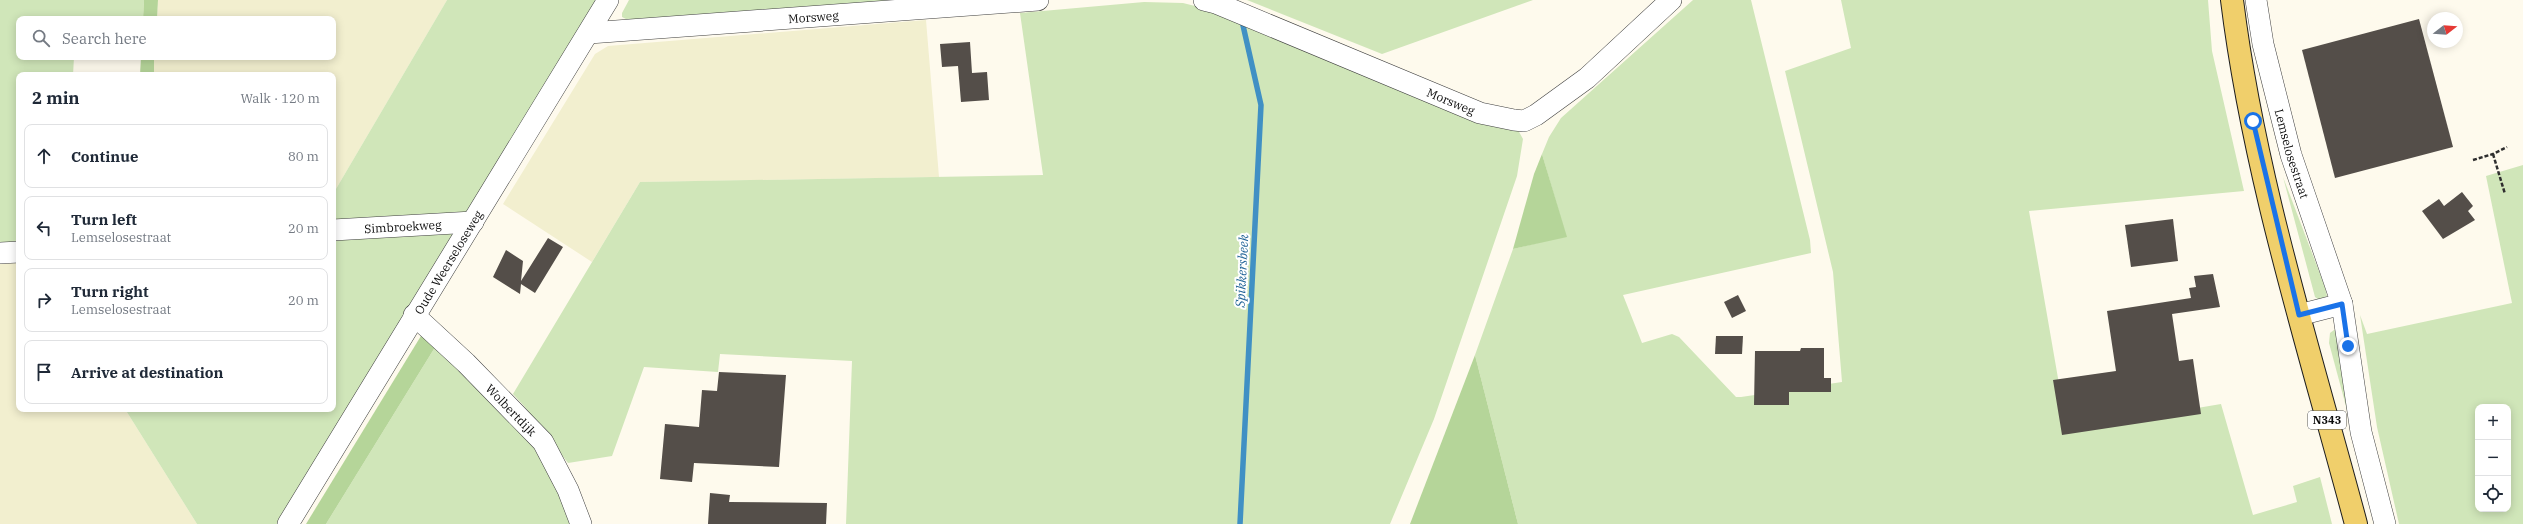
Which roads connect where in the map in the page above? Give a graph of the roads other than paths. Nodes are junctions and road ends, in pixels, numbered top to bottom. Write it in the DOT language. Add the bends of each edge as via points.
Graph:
graph roads {
  1 [pos="608,0"];
  2 [pos="1038,0"];
  3 [pos="1204,0"];
  4 [pos="1671,0"];
  5 [pos="2232,0"];
  6 [pos="2256,0"];
  7 [pos="590,33"];
  8 [pos="473,222"];
  9 [pos="336,230"];
  10 [pos="16,252"];
  11 [pos="0,253"];
  12 [pos="2342,304"];
  13 [pos="414,315"];
  14 [pos="2299,315"];
  15 [pos="288,524"];
  16 [pos="581,524"];
  17 [pos="2356,524"];
  18 [pos="2385,524"];
  1 -- 7 [label="street, Oude Weerseloseweg"];
  2 -- 7 [label="street, Morsweg"];
  3 -- 4 [label="street, Morsweg" via="1480,113 1524,121 1546,109 1587,78"];
  5 -- 14 [label="main road, N343" via="2253,121"];
  6 -- 12 [label="street, Lemselosestraat" via="2263,44 2290,155"];
  7 -- 8 [label="street, Oude Weerseloseweg"];
  8 -- 9 [label="street, Simbroekweg"];
  8 -- 13 [label="street, Oude Weerseloseweg"];
  10 -- 11 [label="street"];
  12 -- 14 [label="street"];
  12 -- 18 [label="street, Lemselosestraat" via="2361,432"];
  13 -- 15 [label="street, Oude Weerseloseweg"];
  13 -- 16 [label="street, Wolbertdijk" via="466,363 543,442 568,490"];
  14 -- 17 [label="main road, N343"];
}
